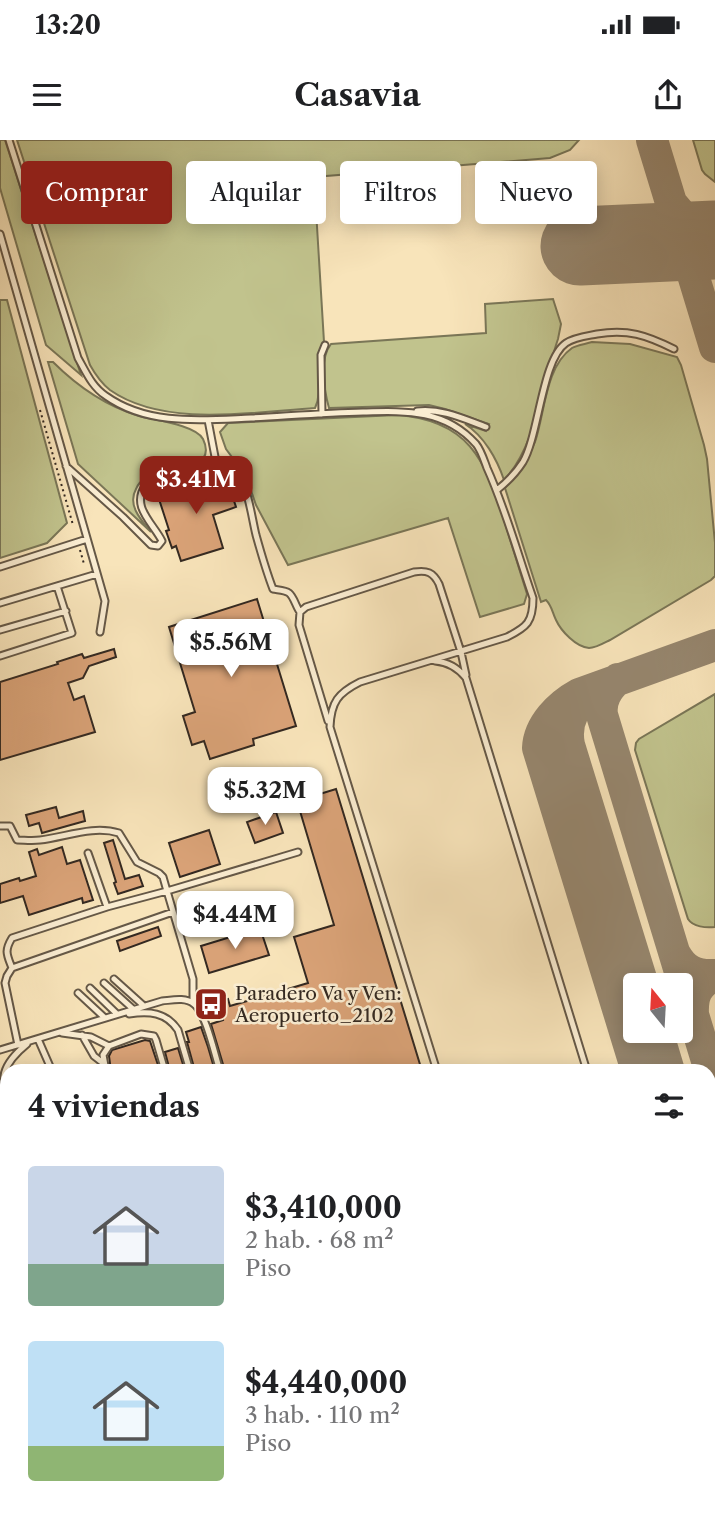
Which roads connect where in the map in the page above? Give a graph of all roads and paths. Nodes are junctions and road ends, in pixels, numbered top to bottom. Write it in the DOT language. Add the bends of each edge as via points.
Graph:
graph roads {
  1 [pos="9,140"];
  2 [pos="0,234"];
  3 [pos="325,345"];
  4 [pos="674,349"];
  5 [pos="404,412"];
  6 [pos="322,414"];
  7 [pos="208,420"];
  8 [pos="486,427"];
  9 [pos="216,462"];
  10 [pos="66,467"];
  11 [pos="498,490"];
  12 [pos="87,539"];
  13 [pos="80,549"];
  14 [pos="84,564"];
  15 [pos="0,567"];
  16 [pos="97,574"];
  17 [pos="58,586"];
  18 [pos="0,603"];
  19 [pos="65,611"];
  20 [pos="300,612"];
  21 [pos="0,630"];
  22 [pos="100,632"];
  23 [pos="461,652"];
  24 [pos="0,656"];
  25 [pos="432,661"];
  26 [pos="466,678"];
  27 [pos="330,727"];
  28 [pos="0,826"];
  29 [pos="298,852"];
  30 [pos="88,853"];
  31 [pos="167,891"];
  32 [pos="107,907"];
  33 [pos="173,912"];
  34 [pos="12,968"];
  35 [pos="114,979"];
  36 [pos="104,983"];
  37 [pos="90,988"];
  38 [pos="78,993"];
  39 [pos="193,1002"];
  40 [pos="144,1006"];
  41 [pos="133,1010"];
  42 [pos="115,1015"];
  43 [pos="105,1018"];
  44 [pos="57,1033"];
  45 [pos="81,1034"];
  46 [pos="38,1039"];
  47 [pos="29,1042"];
  48 [pos="18,1045"];
  49 [pos="109,1046"];
  50 [pos="0,1050"];
  51 [pos="103,1063"];
  52 [pos="7,1064"];
  53 [pos="49,1064"];
  54 [pos="163,1064"];
  55 [pos="188,1064"];
  56 [pos="218,1064"];
  57 [pos="435,1064"];
  58 [pos="585,1064"];
  1 -- 7 [label="lane" via="78,358 89,379 105,396 144,414"];
  2 -- 10 [label="lane"];
  3 -- 6 [label="lane" via="321,355"];
  4 -- 11 [label="lane" via="642,334 612,332 565,343 548,374 524,461"];
  5 -- 6 [label="lane"];
  5 -- 8 [label="lane" via="443,412"];
  5 -- 11 [label="lane" via="444,419 460,428 478,446"];
  6 -- 7 [label="lane"];
  7 -- 9 [label="lane"];
  9 -- 10 [label="lane" via="146,485 141,492 144,515 162,541 158,546 151,545"];
  9 -- 20 [label="lane" via="229,462 243,482 273,589 287,591"];
  10 -- 12 [label="lane"];
  11 -- 23 [label="lane" via="533,598 533,612 521,630"];
  12 -- 15 [label="lane"];
  12 -- 16 [label="lane"];
  13 -- 14 [label="path"];
  16 -- 17 [label="lane"];
  16 -- 22 [label="lane" via="105,601"];
  17 -- 18 [label="lane"];
  17 -- 19 [label="lane"];
  19 -- 21 [label="lane"];
  19 -- 24 [label="lane" via="72,634"];
  20 -- 23 [label="lane" via="424,570 439,584"];
  20 -- 27 [label="lane" via="299,625"];
  23 -- 25 [label="lane"];
  23 -- 26 [label="lane"];
  25 -- 26 [label="lane" via="454,666"];
  25 -- 27 [label="lane" via="345,690 330,713"];
  26 -- 58 [label="lane"];
  27 -- 57 [label="lane"];
  28 -- 31 [label="lane" via="10,827 17,840 93,830 119,833 137,862 163,877"];
  29 -- 31 [label="lane"];
  30 -- 32 [label="lane"];
  31 -- 32 [label="lane"];
  31 -- 33 [label="lane"];
  32 -- 34 [label="lane" via="12,938 6,947"];
  33 -- 34 [label="lane"];
  33 -- 39 [label="lane" via="193,979"];
  34 -- 48 [label="lane" via="5,983"];
  35 -- 40 [label="lane"];
  36 -- 41 [label="lane"];
  37 -- 42 [label="lane"];
  38 -- 43 [label="lane"];
  39 -- 40 [label="lane" via="180,999"];
  39 -- 56 [label="lane" via="201,1010"];
  40 -- 41 [label="lane"];
  41 -- 42 [label="lane"];
  42 -- 43 [label="lane"];
  42 -- 55 [label="lane" via="161,1014 178,1030"];
  43 -- 44 [label="lane"];
  44 -- 45 [label="lane"];
  44 -- 46 [label="lane"];
  45 -- 49 [label="lane"];
  45 -- 51 [label="lane"];
  46 -- 47 [label="lane"];
  46 -- 53 [label="lane"];
  47 -- 48 [label="lane"];
  47 -- 52 [label="lane"];
  48 -- 50 [label="lane"];
  49 -- 51 [label="lane"];
  49 -- 54 [label="lane" via="141,1034 153,1036"];
}
